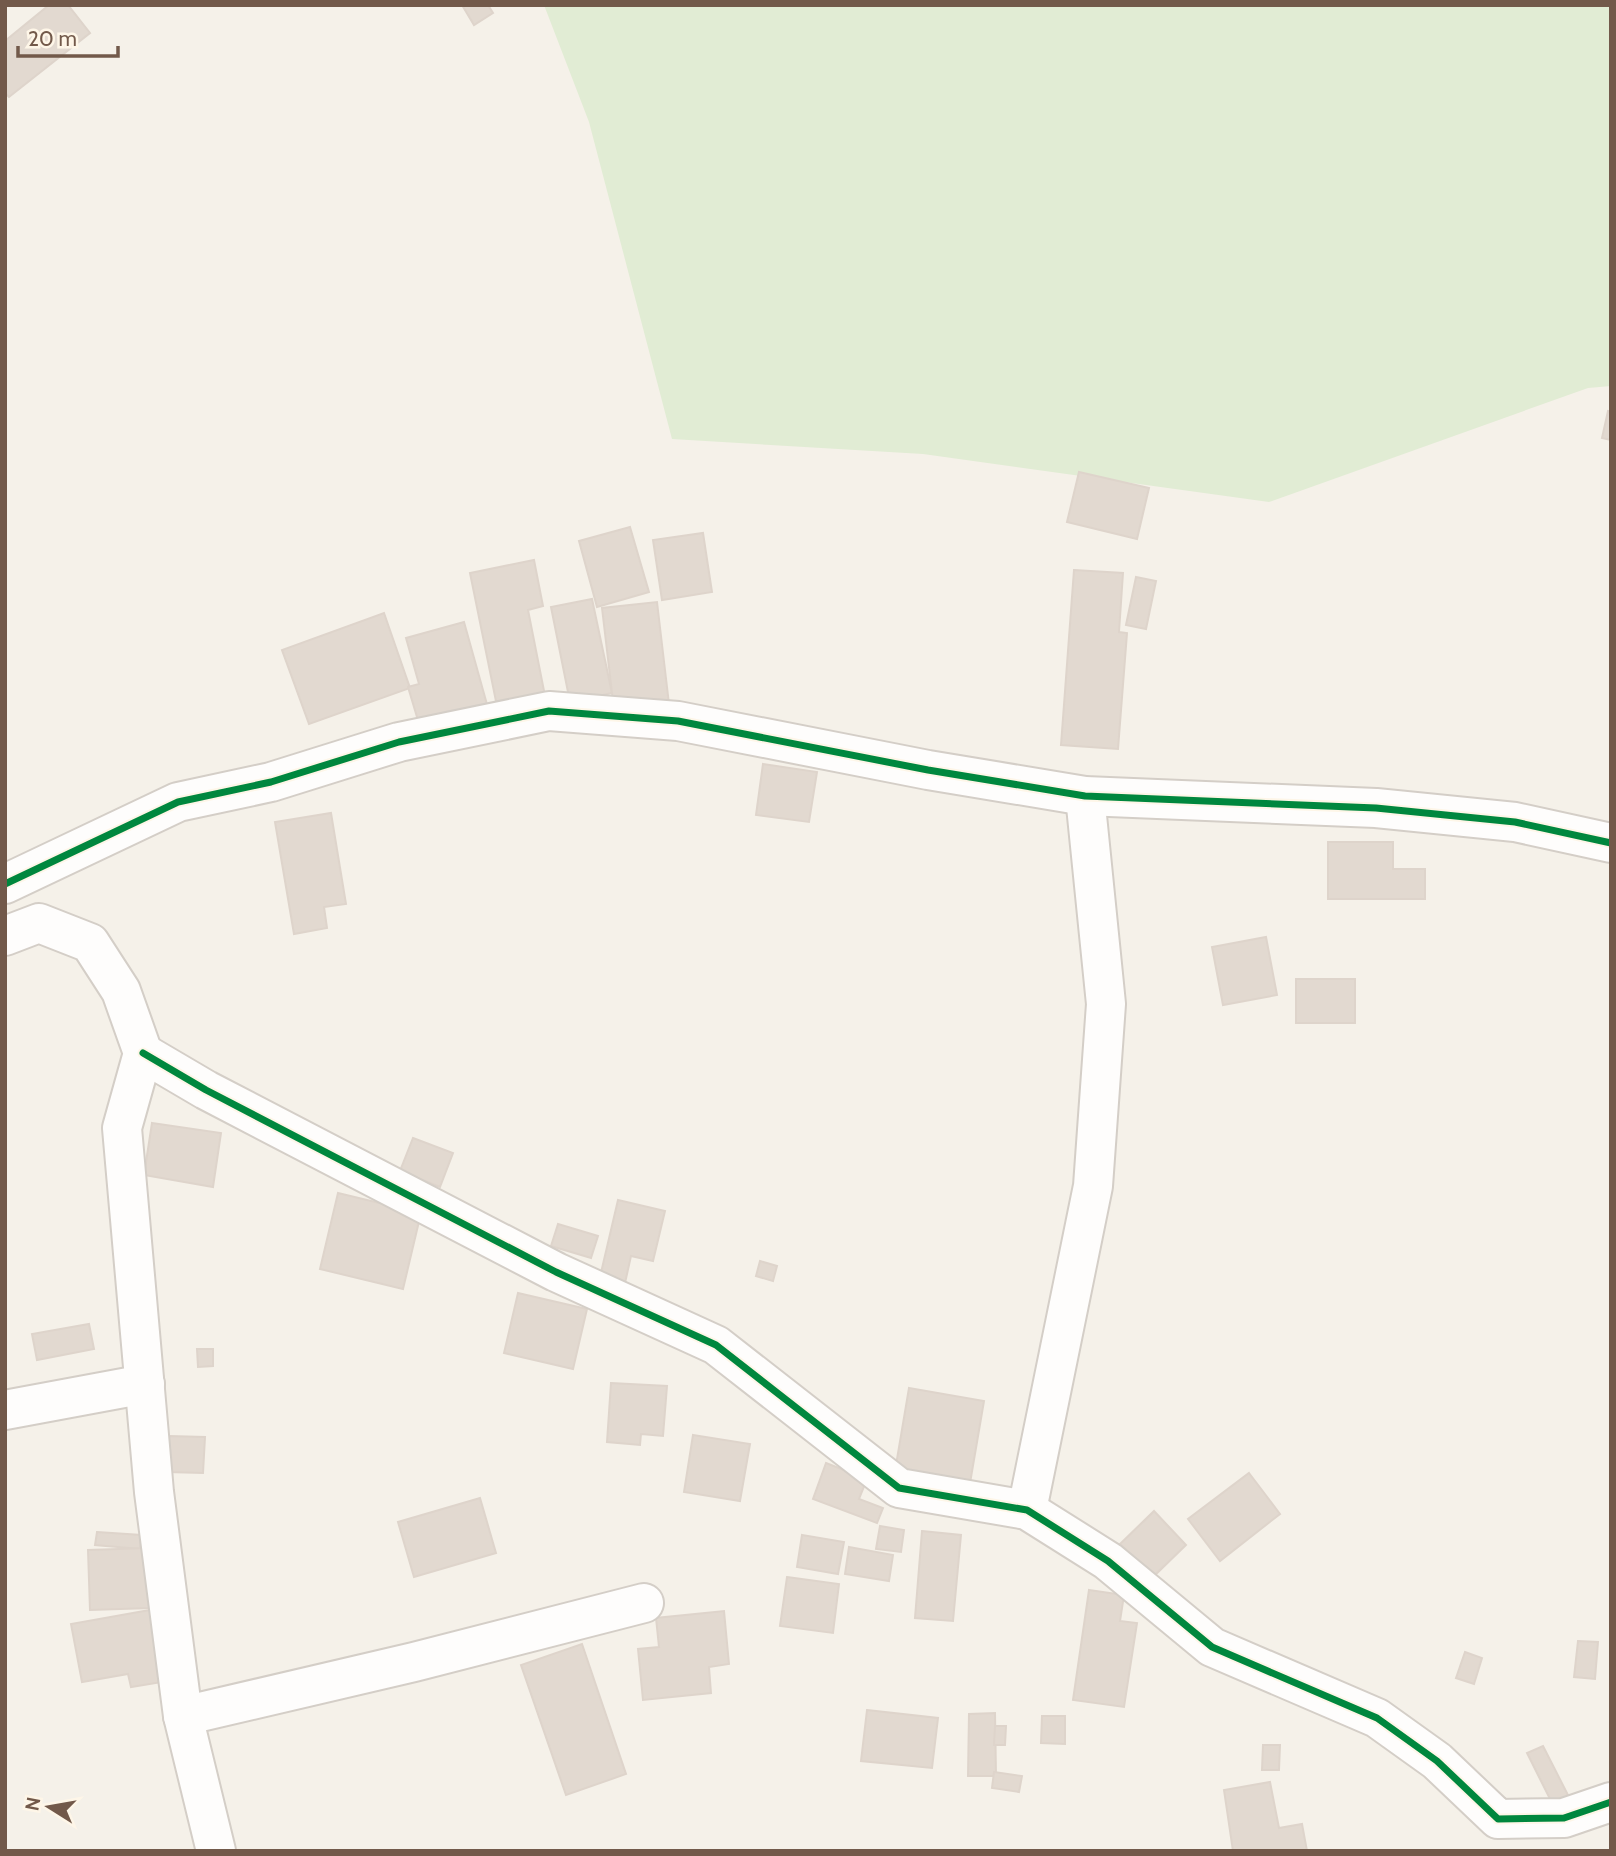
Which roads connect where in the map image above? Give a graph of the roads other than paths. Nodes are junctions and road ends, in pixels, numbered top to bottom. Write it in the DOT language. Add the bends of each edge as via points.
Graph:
graph roads {
  1 [pos="1084,796"];
  2 [pos="1611,843"];
  3 [pos="5,884"];
  4 [pos="5,936"];
  5 [pos="143,1053"];
  6 [pos="145,1384"];
  7 [pos="5,1410"];
  8 [pos="1027,1510"];
  9 [pos="644,1602"];
  10 [pos="183,1716"];
  11 [pos="1611,1802"];
  12 [pos="216,1851"];
  1 -- 2 [label="street" via="1376,808 1515,822"];
  1 -- 3 [label="street" via="678,721 549,711 399,742 271,782 178,802"];
  1 -- 8 [label="street" via="1107,1004 1093,1186"];
  4 -- 5 [label="street" via="39,923 90,943 121,991"];
  5 -- 6 [label="street" via="122,1128"];
  5 -- 8 [label="street" via="556,1272 716,1345 899,1488"];
  6 -- 7 [label="street"];
  6 -- 10 [label="street"];
  8 -- 11 [label="street" via="1108,1562 1212,1647 1377,1718 1437,1761 1498,1819 1564,1818"];
  9 -- 10 [label="street"];
  10 -- 12 [label="street"];
}
